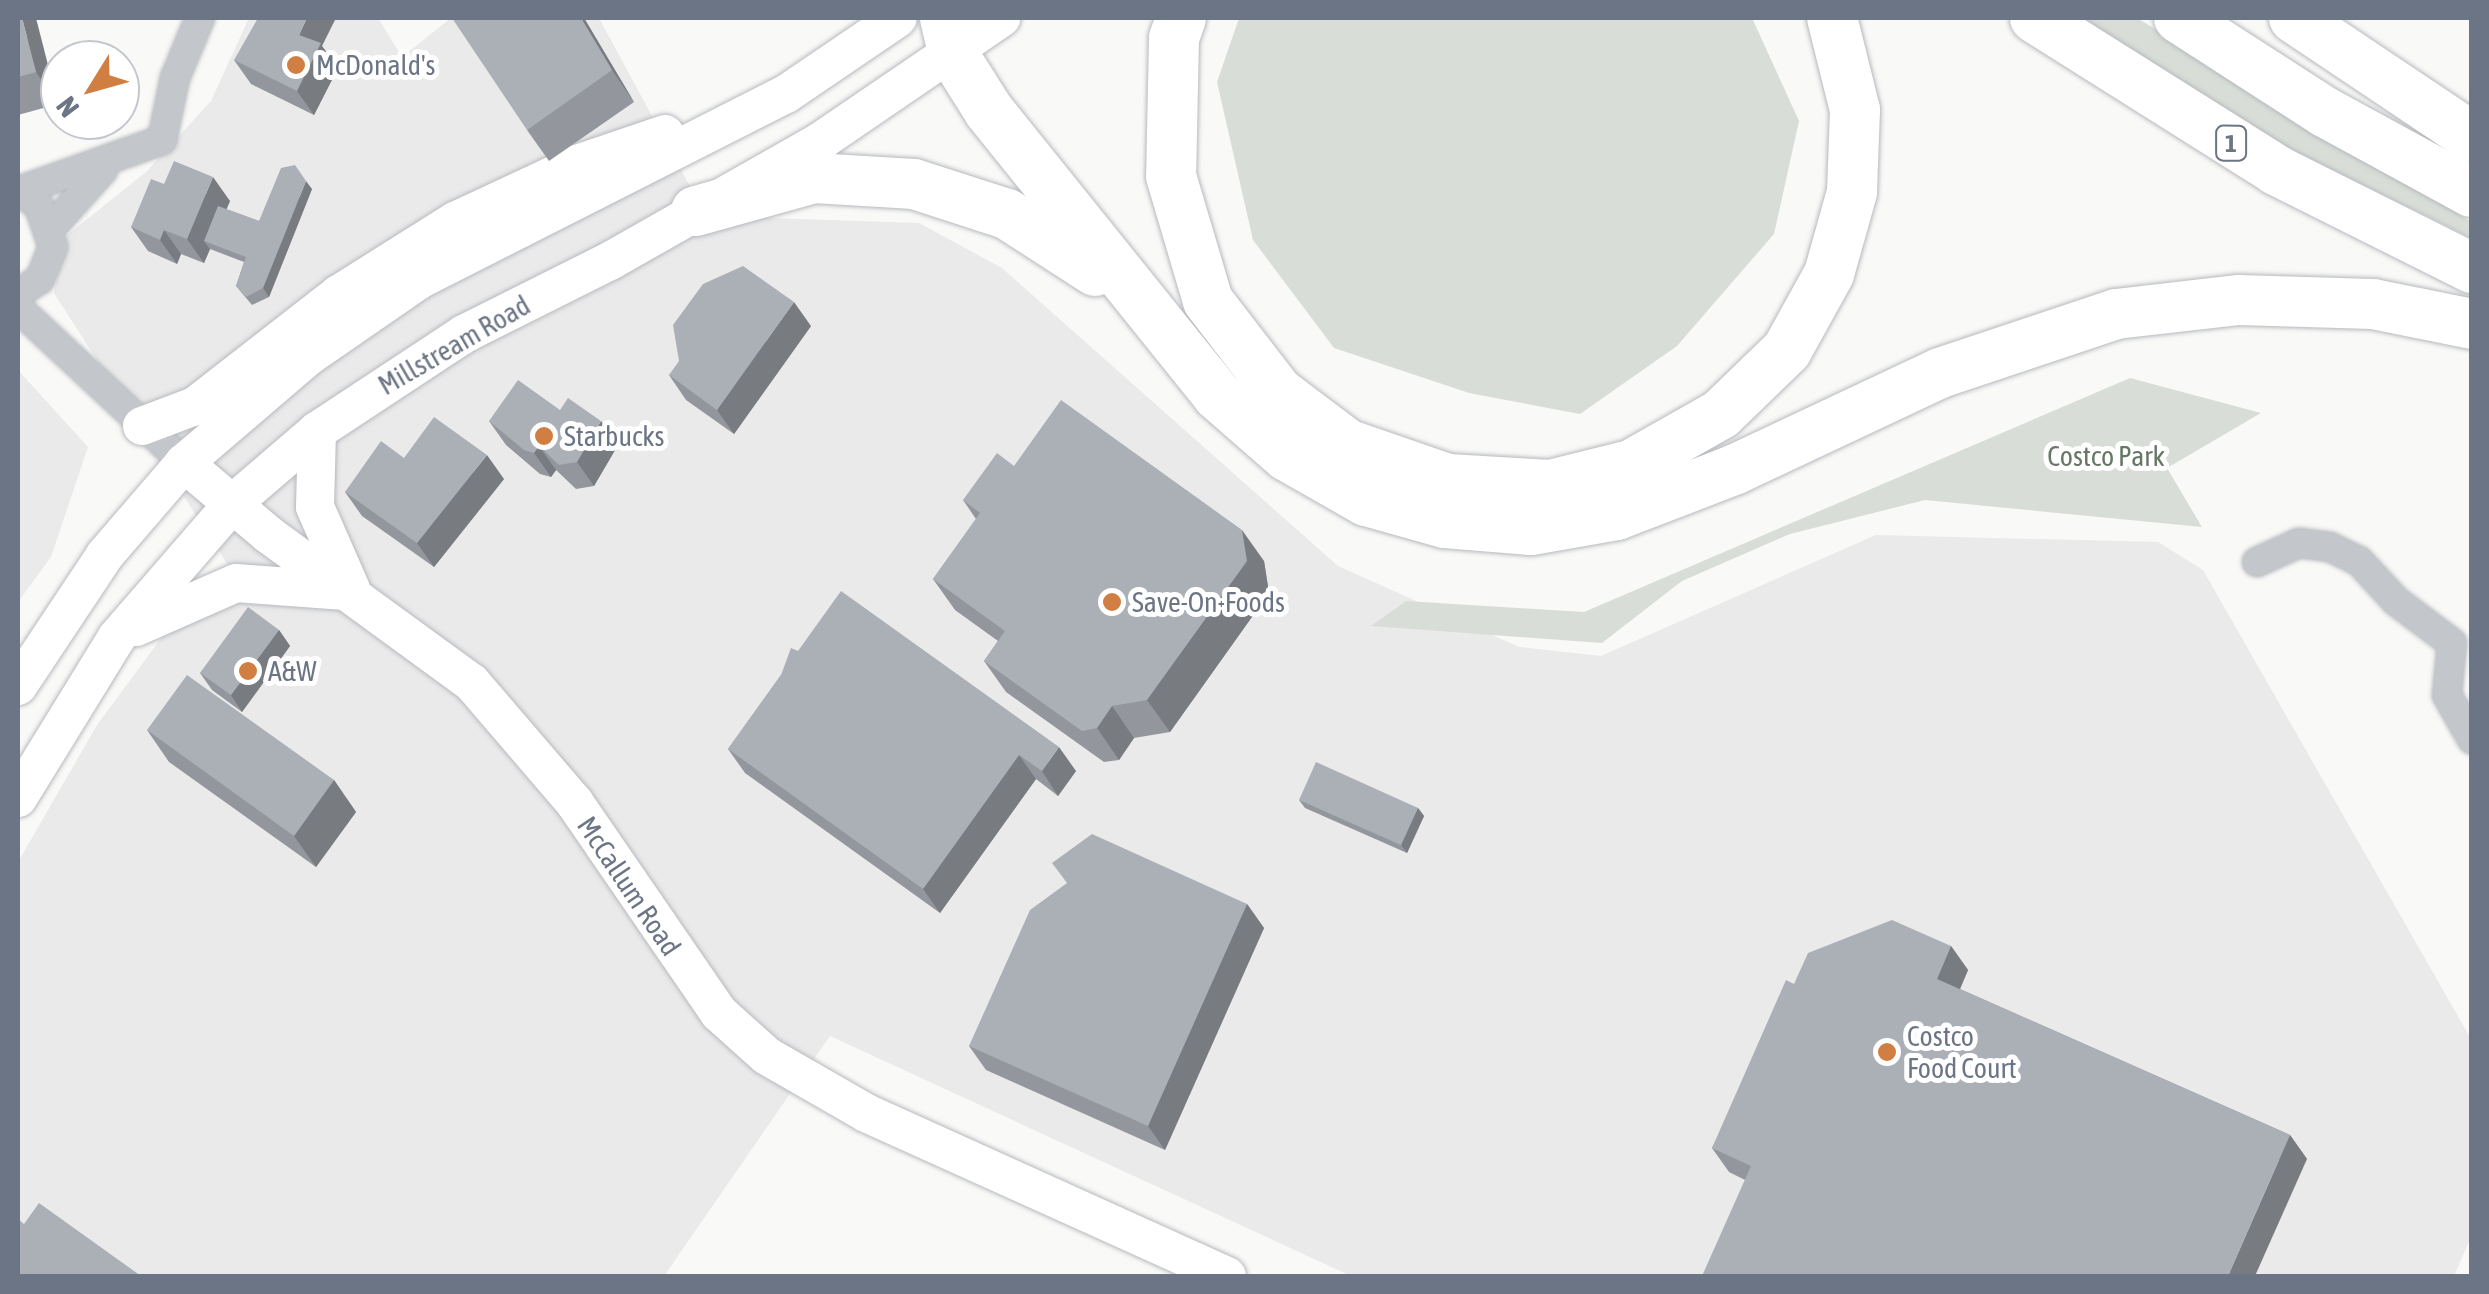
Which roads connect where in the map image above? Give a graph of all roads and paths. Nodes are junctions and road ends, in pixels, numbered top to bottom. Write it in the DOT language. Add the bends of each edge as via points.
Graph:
graph roads {
  1 [pos="200,18"];
  2 [pos="898,18"];
  3 [pos="1001,18"];
  4 [pos="1181,18"];
  5 [pos="1832,18"];
  6 [pos="2034,18"];
  7 [pos="2179,18"];
  8 [pos="2294,18"];
  9 [pos="949,36"];
  10 [pos="786,94"];
  11 [pos="2472,137"];
  12 [pos="138,148"];
  13 [pos="18,190"];
  14 [pos="2472,192"];
  15 [pos="696,211"];
  16 [pos="51,228"];
  17 [pos="2472,268"];
  18 [pos="29,286"];
  19 [pos="18,308"];
  20 [pos="1148,314"];
  21 [pos="2472,324"];
  22 [pos="103,388"];
  23 [pos="142,426"];
  24 [pos="317,431"];
  25 [pos="184,464"];
  26 [pos="233,503"];
  27 [pos="2258,562"];
  28 [pos="352,592"];
  29 [pos="118,637"];
  30 [pos="2462,638"];
  31 [pos="18,686"];
  32 [pos="2472,738"];
  33 [pos="18,798"];
  34 [pos="1136,1236"];
  35 [pos="1180,1276"];
  36 [pos="1227,1276"];
  1 -- 12 [label="street" via="175,78 162,140"];
  2 -- 10 [label="main road"];
  3 -- 9 [label="main road, Millstream Road"];
  4 -- 5 [label="highway" via="1174,38 1170,176 1208,301 1278,392 1347,444 1448,480 1550,485 1630,465 1721,414 1787,350 1829,274 1852,192 1855,110"];
  6 -- 17 [label="highway, 1" via="2276,170"];
  7 -- 14 [label="highway" via="2325,112"];
  8 -- 11 [label="highway"];
  9 -- 15 [label="main road, Millstream Road" via="833,134"];
  9 -- 20 [label="highway" via="989,112"];
  10 -- 23 [label="main road" via="576,164 455,220 340,294 195,406"];
  10 -- 25 [label="main road" via="419,280 309,356"];
  12 -- 13 [label="street"];
  12 -- 16 [label="street" via="85,185"];
  13 -- 16 [label="street" via="39,206"];
  15 -- 20 [label="highway" via="814,178 914,184 1007,214 1079,257"];
  15 -- 24 [label="main road, Millstream Road" via="464,334"];
  16 -- 18 [label="street" via="52,246"];
  18 -- 22 [label="street, McCallum Road"];
  19 -- 22 [label="street, McCallum Road"];
  20 -- 21 [label="highway" via="1217,395 1287,456 1366,501 1445,523 1531,530 1617,515 1736,469 1940,373 2116,314 2239,300 2374,304"];
  22 -- 23 [label="street, McCallum Road"];
  23 -- 25 [label="street, McCallum Road"];
  24 -- 26 [label="main road, Millstream Road"];
  24 -- 28 [label="main road" via="315,508"];
  25 -- 26 [label="main road, McCallum Road"];
  25 -- 31 [label="main road" via="105,555"];
  26 -- 28 [label="main road, McCallum Road"];
  26 -- 29 [label="main road, Millstream Road"];
  27 -- 30 [label="street" via="2299,543 2330,547 2360,561 2396,601"];
  28 -- 29 [label="main road" via="236,582"];
  28 -- 34 [label="main road, McCallum Road" via="472,683 512,725 574,802 684,968 719,1013 767,1056 866,1113"];
  29 -- 33 [label="main road, Millstream Road"];
  30 -- 32 [label="street" via="2447,696"];
  34 -- 35 [label="main road"];
  34 -- 36 [label="main road, McCallum Road"];
}
